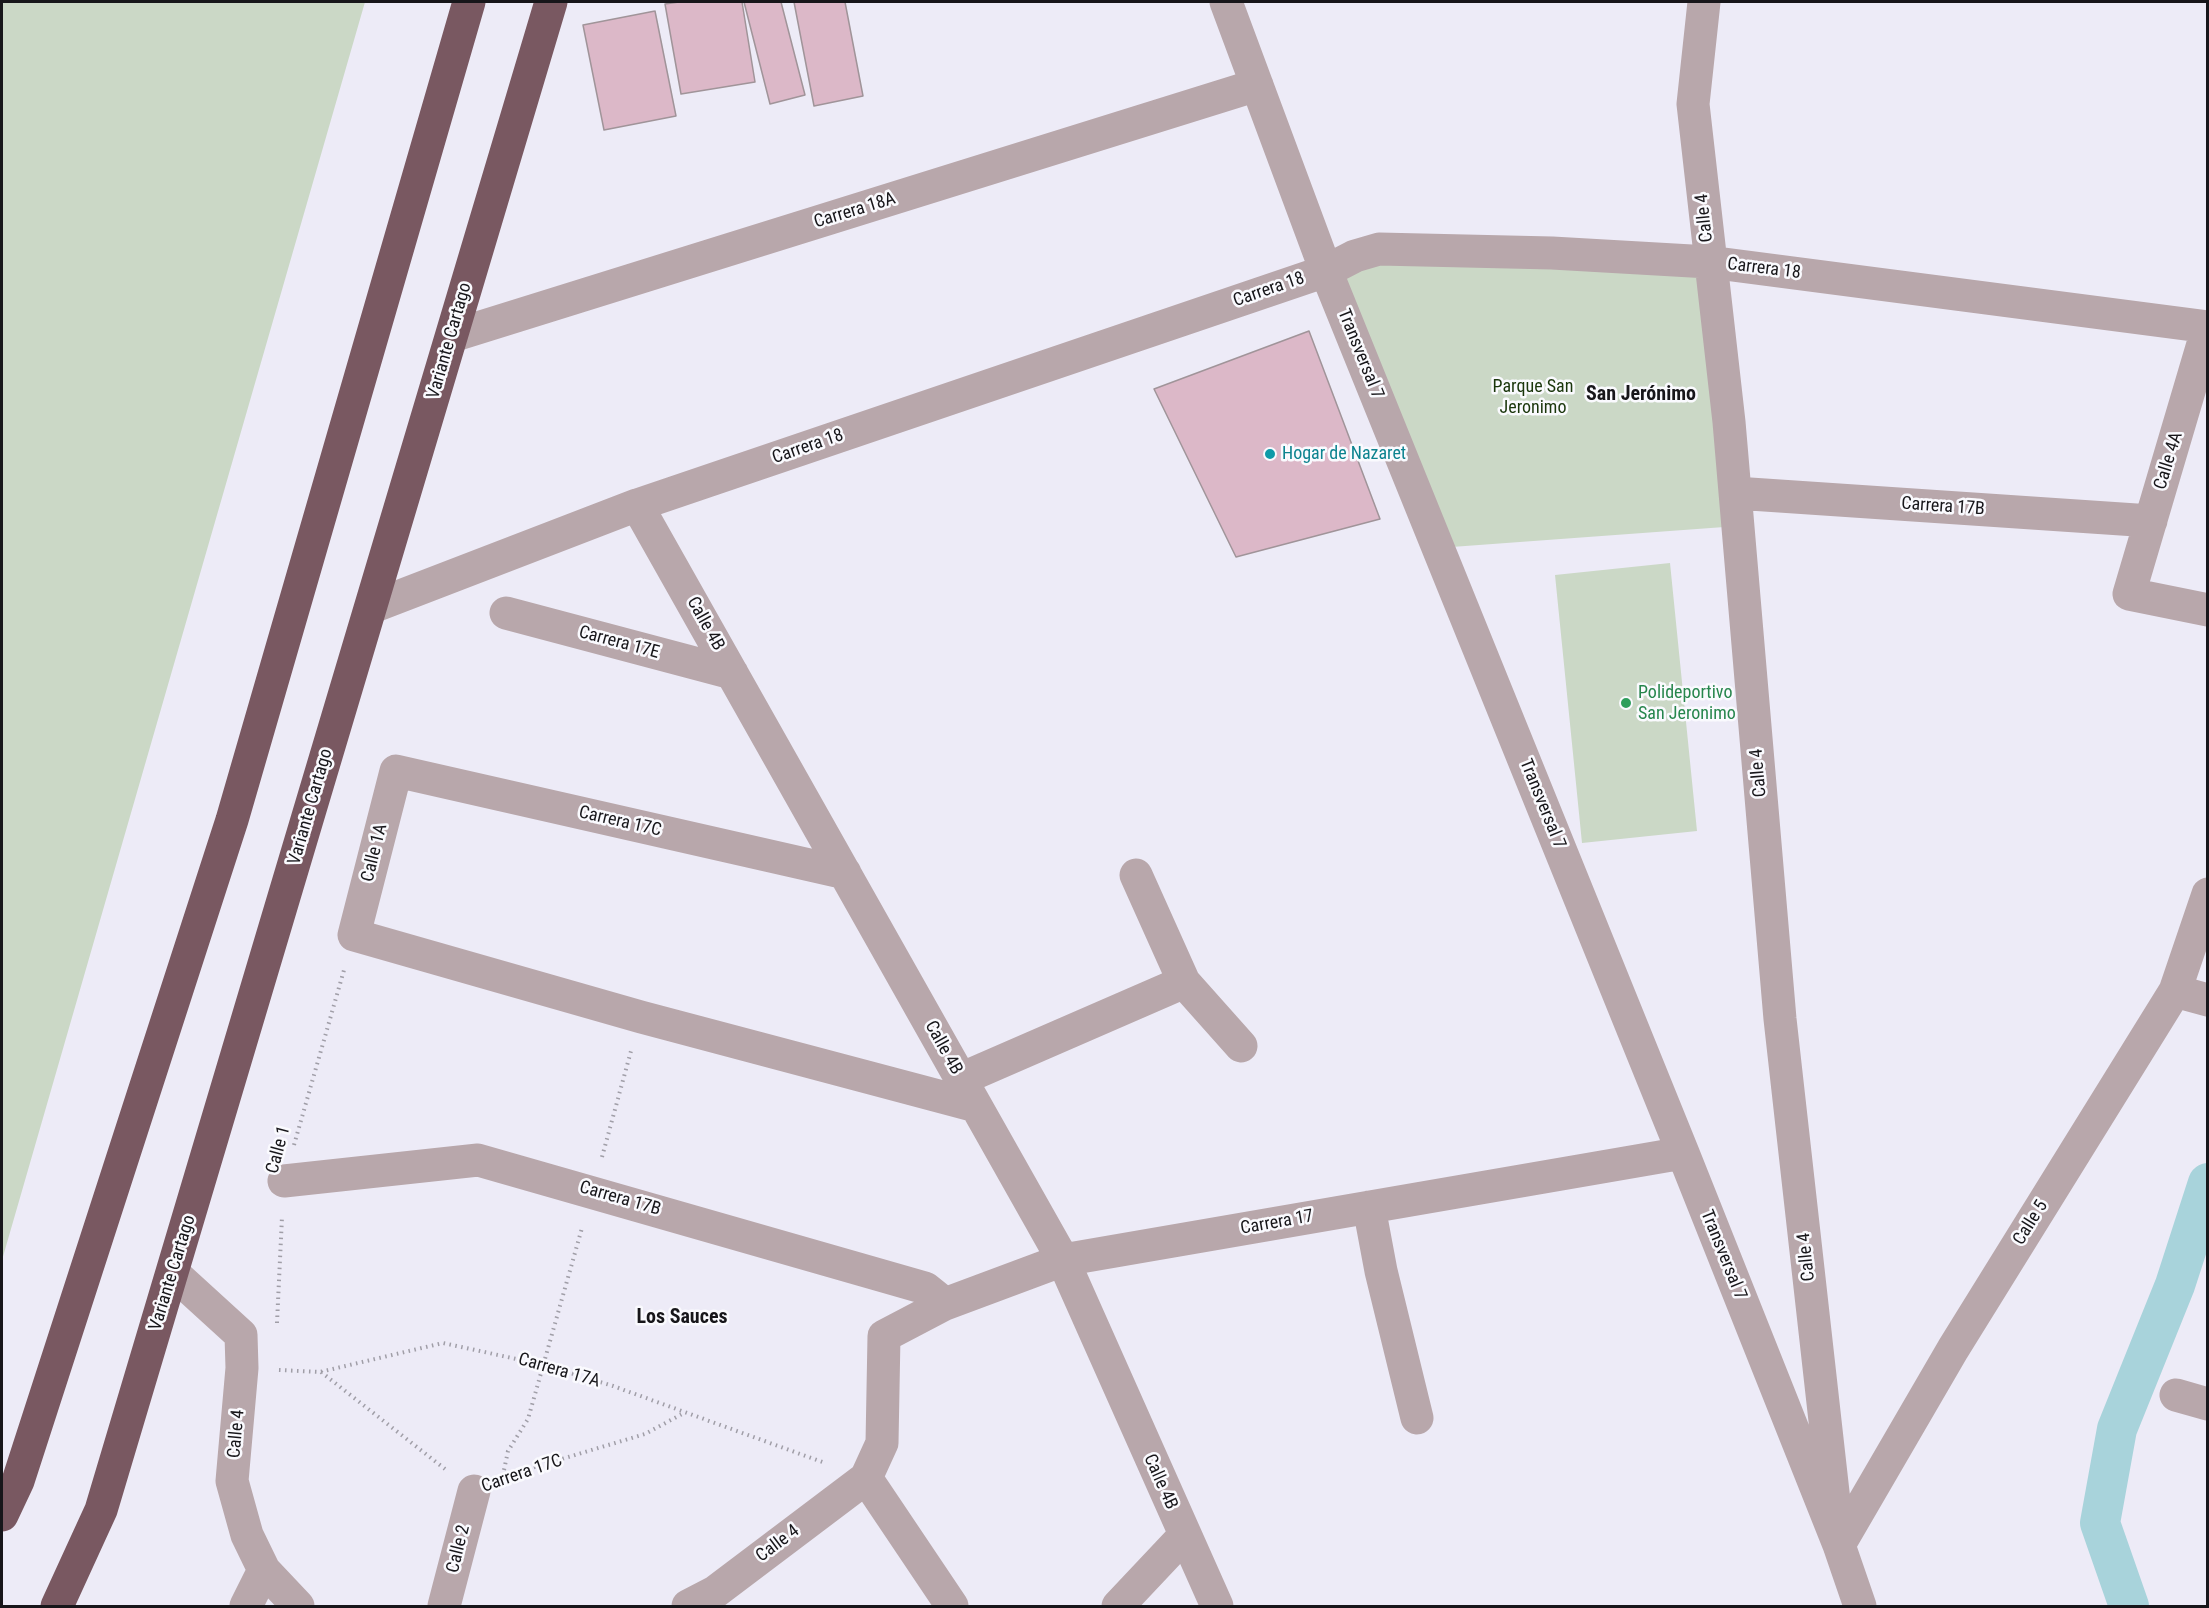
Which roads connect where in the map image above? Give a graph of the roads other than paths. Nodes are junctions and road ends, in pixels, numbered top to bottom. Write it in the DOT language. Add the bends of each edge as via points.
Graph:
graph roads {
  1 [pos="469,2"];
  2 [pos="551,2"];
  3 [pos="1226,2"];
  4 [pos="1704,2"];
  5 [pos="1257,86"];
  6 [pos="1709,262"];
  7 [pos="1326,271"];
  8 [pos="2208,327"];
  9 [pos="452,336"];
  10 [pos="1735,493"];
  11 [pos="637,505"];
  12 [pos="2151,521"];
  13 [pos="372,607"];
  14 [pos="2208,610"];
  15 [pos="506,613"];
  16 [pos="732,673"];
  17 [pos="396,771"];
  18 [pos="845,873"];
  19 [pos="1136,875"];
  20 [pos="2208,894"];
  21 [pos="1184,982"];
  22 [pos="2175,991"];
  23 [pos="2208,1000"];
  24 [pos="1241,1046"];
  25 [pos="968,1092"];
  26 [pos="1683,1153"];
  27 [pos="284,1181"];
  28 [pos="1369,1207"];
  29 [pos="1063,1260"];
  30 [pos="173,1273"];
  31 [pos="945,1304"];
  32 [pos="884,1336"];
  33 [pos="2176,1395"];
  34 [pos="2208,1404"];
  35 [pos="1417,1418"];
  36 [pos="866,1478"];
  37 [pos="474,1491"];
  38 [pos="2,1515"];
  39 [pos="1184,1536"];
  40 [pos="1839,1545"];
  41 [pos="264,1570"];
  42 [pos="710,1602"];
  43 [pos="57,1606"];
  44 [pos="246,1606"];
  45 [pos="298,1606"];
  46 [pos="444,1606"];
  47 [pos="952,1606"];
  48 [pos="1118,1606"];
  49 [pos="1217,1606"];
  50 [pos="1860,1606"];
  1 -- 38 [label="highway" via="232,820 18,1481"];
  2 -- 9 [label="highway, Variante Cartago"];
  3 -- 5 [label="street, Transversal 7"];
  4 -- 6 [label="street, Calle 4" via="1693,104"];
  5 -- 7 [label="street, Transversal 7"];
  5 -- 9 [label="street, Carrera 18A"];
  6 -- 7 [label="street, Carrera 18" via="1380,249"];
  6 -- 8 [label="street, Carrera 18"];
  6 -- 10 [label="street, Calle 4"];
  7 -- 11 [label="street, Carrera 18"];
  7 -- 26 [label="street, Transversal 7"];
  8 -- 12 [label="street, Calle 4A"];
  9 -- 13 [label="highway, Variante Cartago"];
  10 -- 12 [label="street, Carrera 17B"];
  10 -- 40 [label="street, Calle 4" via="1780,1019"];
  11 -- 13 [label="street, Carrera 18"];
  11 -- 16 [label="street, Calle 4B"];
  12 -- 14 [label="street, Calle 4A" via="2129,594"];
  13 -- 30 [label="highway, Variante Cartago"];
  15 -- 16 [label="street, Carrera 17E"];
  16 -- 18 [label="street, Calle 4B"];
  17 -- 18 [label="street, Carrera 17C"];
  17 -- 25 [label="street, Calle 1A" via="354,935 641,1017"];
  18 -- 25 [label="street, Calle 4B"];
  19 -- 21 [label="street"];
  20 -- 22 [label="street, Calle 5"];
  21 -- 24 [label="street"];
  21 -- 25 [label="street"];
  22 -- 23 [label="street"];
  22 -- 40 [label="street, Calle 5" via="1953,1349"];
  25 -- 29 [label="street, Calle 4B"];
  26 -- 28 [label="street, Carrera 17"];
  26 -- 40 [label="street, Transversal 7"];
  27 -- 31 [label="street, Carrera 17B" via="478,1160 925,1288"];
  28 -- 29 [label="street, Carrera 17"];
  28 -- 35 [label="street"];
  29 -- 31 [label="street, Carrera 17"];
  29 -- 39 [label="street, Calle 4B"];
  30 -- 41 [label="street, Calle 4" via="241,1335 242,1368 232,1481 247,1535"];
  30 -- 43 [label="highway, Variante Cartago" via="101,1510"];
  31 -- 32 [label="street, Carrera 17"];
  32 -- 36 [label="street, Calle 4" via="882,1443"];
  33 -- 34 [label="street"];
  36 -- 42 [label="street, Calle 4"];
  36 -- 47 [label="street"];
  37 -- 46 [label="street, Calle 2"];
  39 -- 48 [label="street"];
  39 -- 49 [label="street, Calle 4B"];
  40 -- 50 [label="street, Transversal 7"];
  41 -- 44 [label="street"];
  41 -- 45 [label="street, Calle 4"];
}
